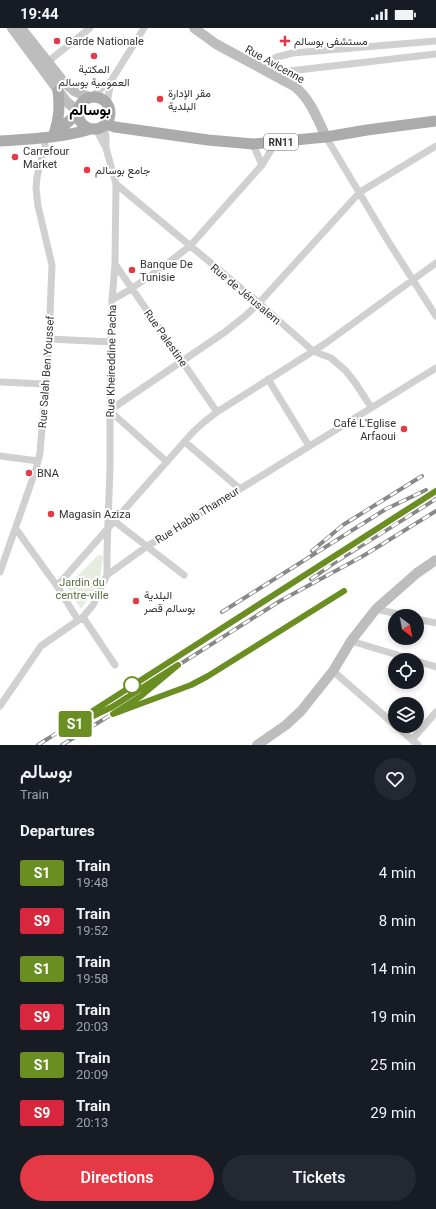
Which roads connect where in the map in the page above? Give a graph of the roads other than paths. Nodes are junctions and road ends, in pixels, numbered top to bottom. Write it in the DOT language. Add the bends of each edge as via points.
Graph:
graph roads {
  1 [pos="12,28"];
  2 [pos="21,28"];
  3 [pos="90,28"];
  4 [pos="144,28"];
  5 [pos="194,28"];
  6 [pos="436,41"];
  7 [pos="436,54"];
  8 [pos="44,65"];
  9 [pos="257,67"];
  10 [pos="275,77"];
  11 [pos="111,81"];
  12 [pos="58,91"];
  13 [pos="90,97"];
  14 [pos="107,103"];
  15 [pos="77,113"];
  16 [pos="436,122"];
  17 [pos="101,124"];
  18 [pos="326,136"];
  19 [pos="49,137"];
  20 [pos="0,141"];
  21 [pos="276,142"];
  22 [pos="253,144"];
  23 [pos="436,146"];
  24 [pos="262,165"];
  25 [pos="116,184"];
  26 [pos="360,192"];
  27 [pos="190,246"];
  28 [pos="436,263"];
  29 [pos="115,264"];
  30 [pos="414,279"];
  31 [pos="132,289"];
  32 [pos="112,300"];
  33 [pos="259,303"];
  34 [pos="436,316"];
  35 [pos="49,339"];
  36 [pos="112,342"];
  37 [pos="313,351"];
  38 [pos="182,361"];
  39 [pos="436,368"];
  40 [pos="268,379"];
  41 [pos="0,382"];
  42 [pos="45,384"];
  43 [pos="371,407"];
  44 [pos="110,411"];
  45 [pos="217,412"];
  46 [pos="185,442"];
  47 [pos="309,446"];
  48 [pos="0,456"];
  49 [pos="38,461"];
  50 [pos="167,462"];
  51 [pos="240,489"];
  52 [pos="114,521"];
  53 [pos="16,529"];
  54 [pos="108,529"];
  55 [pos="146,547"];
  56 [pos="436,560"];
  57 [pos="0,572"];
  58 [pos="107,575"];
  59 [pos="184,575"];
  60 [pos="56,586"];
  61 [pos="376,609"];
  62 [pos="388,612"];
  63 [pos="81,618"];
  64 [pos="424,620"];
  65 [pos="436,623"];
  66 [pos="351,641"];
  67 [pos="392,653"];
  68 [pos="424,663"];
  69 [pos="115,665"];
  70 [pos="436,667"];
  71 [pos="333,671"];
  72 [pos="0,706"];
  73 [pos="436,712"];
  74 [pos="388,719"];
  75 [pos="404,733"];
  76 [pos="412,740"];
  77 [pos="257,745"];
  78 [pos="418,745"];
  1 -- 8 [label="street"];
  2 -- 8 [label="street"];
  3 -- 8 [label="street"];
  4 -- 11 [label="street"];
  5 -- 9 [label="street, Rue Avicenne" via="216,44"];
  6 -- 9 [label="street" via="292,53"];
  7 -- 10 [label="street" via="289,71"];
  8 -- 12 [label="street"];
  8 -- 13 [label="street" via="74,91"];
  9 -- 10 [label="street, Rue Avicenne"];
  10 -- 18 [label="street, Rue Avicenne" via="302,92"];
  11 -- 13 [label="street"];
  11 -- 14 [label="street"];
  12 -- 15 [label="street"];
  12 -- 19 [label="main road" via="59,117"];
  13 -- 14 [label="main road" via="103,99"];
  13 -- 15 [label="main road" via="83,100"];
  14 -- 17 [label="main road" via="110,109"];
  15 -- 17 [label="main road, RN11" via="83,125"];
  15 -- 19 [label="main road"];
  16 -- 18 [label="main road, RN11"];
  17 -- 19 [label="main road" via="68,135"];
  17 -- 22 [label="main road, RN11"];
  17 -- 25 [label="street, Rue Kheireddine Pacha"];
  18 -- 21 [label="main road, RN11"];
  18 -- 26 [label="street"];
  19 -- 20 [label="main road"];
  19 -- 35 [label="street, Rue Salah Ben Youssef" via="36,188 52,265"];
  21 -- 22 [label="main road, RN11"];
  21 -- 24 [label="street"];
  22 -- 24 [label="street"];
  23 -- 26 [label="street"];
  24 -- 27 [label="street"];
  25 -- 27 [label="street, Rue de Jérusalem"];
  25 -- 29 [label="street, Rue Kheireddine Pacha"];
  26 -- 30 [label="street" via="388,241"];
  26 -- 33 [label="street"];
  27 -- 31 [label="street"];
  27 -- 33 [label="street, Rue de Jérusalem"];
  28 -- 30 [label="street"];
  29 -- 31 [label="street, Rue Palestine"];
  29 -- 32 [label="street, Rue Kheireddine Pacha"];
  30 -- 34 [label="street"];
  30 -- 37 [label="street"];
  31 -- 32 [label="street"];
  31 -- 38 [label="street, Rue Palestine"];
  32 -- 36 [label="street, Rue Kheireddine Pacha"];
  33 -- 37 [label="street, Rue de Jérusalem"];
  33 -- 38 [label="street" via="225,332"];
  35 -- 36 [label="street"];
  35 -- 42 [label="street, Rue Salah Ben Youssef"];
  36 -- 44 [label="street, Rue Kheireddine Pacha"];
  37 -- 40 [label="street"];
  37 -- 43 [label="street, Rue de Jérusalem" via="331,358 346,371"];
  38 -- 44 [label="street"];
  38 -- 45 [label="street, Rue Palestine"];
  39 -- 43 [label="street, Rue Habib Thameur"];
  40 -- 45 [label="street"];
  40 -- 47 [label="street"];
  41 -- 42 [label="street"];
  42 -- 49 [label="street, Rue Salah Ben Youssef"];
  43 -- 47 [label="street, Rue Habib Thameur"];
  44 -- 50 [label="street"];
  44 -- 54 [label="street, Rue Kheireddine Pacha"];
  45 -- 46 [label="street"];
  46 -- 50 [label="street"];
  46 -- 51 [label="street"];
  47 -- 51 [label="street, Rue Habib Thameur"];
  48 -- 49 [label="street"];
  49 -- 53 [label="street, Rue Salah Ben Youssef"];
  50 -- 52 [label="street"];
  51 -- 55 [label="street, Rue Habib Thameur"];
  52 -- 54 [label="street"];
  52 -- 55 [label="street"];
  53 -- 57 [label="street, Rue Salah Ben Youssef"];
  53 -- 60 [label="street"];
  54 -- 58 [label="street, Rue Kheireddine Pacha"];
  54 -- 60 [label="street"];
  55 -- 58 [label="street, Rue Habib Thameur"];
  55 -- 59 [label="street"];
  56 -- 61 [label="street"];
  58 -- 63 [label="street, Rue Habib Thameur" via="93,605"];
  60 -- 63 [label="street"];
  61 -- 62 [label="street"];
  61 -- 66 [label="street"];
  63 -- 69 [label="street"];
  63 -- 72 [label="street, Rue Habib Thameur" via="41,646"];
  64 -- 65 [label="street"];
  66 -- 67 [label="street"];
  66 -- 71 [label="street"];
  68 -- 70 [label="street"];
  71 -- 74 [label="street"];
  71 -- 77 [label="street" via="301,711"];
  73 -- 76 [label="street"];
  75 -- 76 [label="street"];
  76 -- 78 [label="street"];
}
